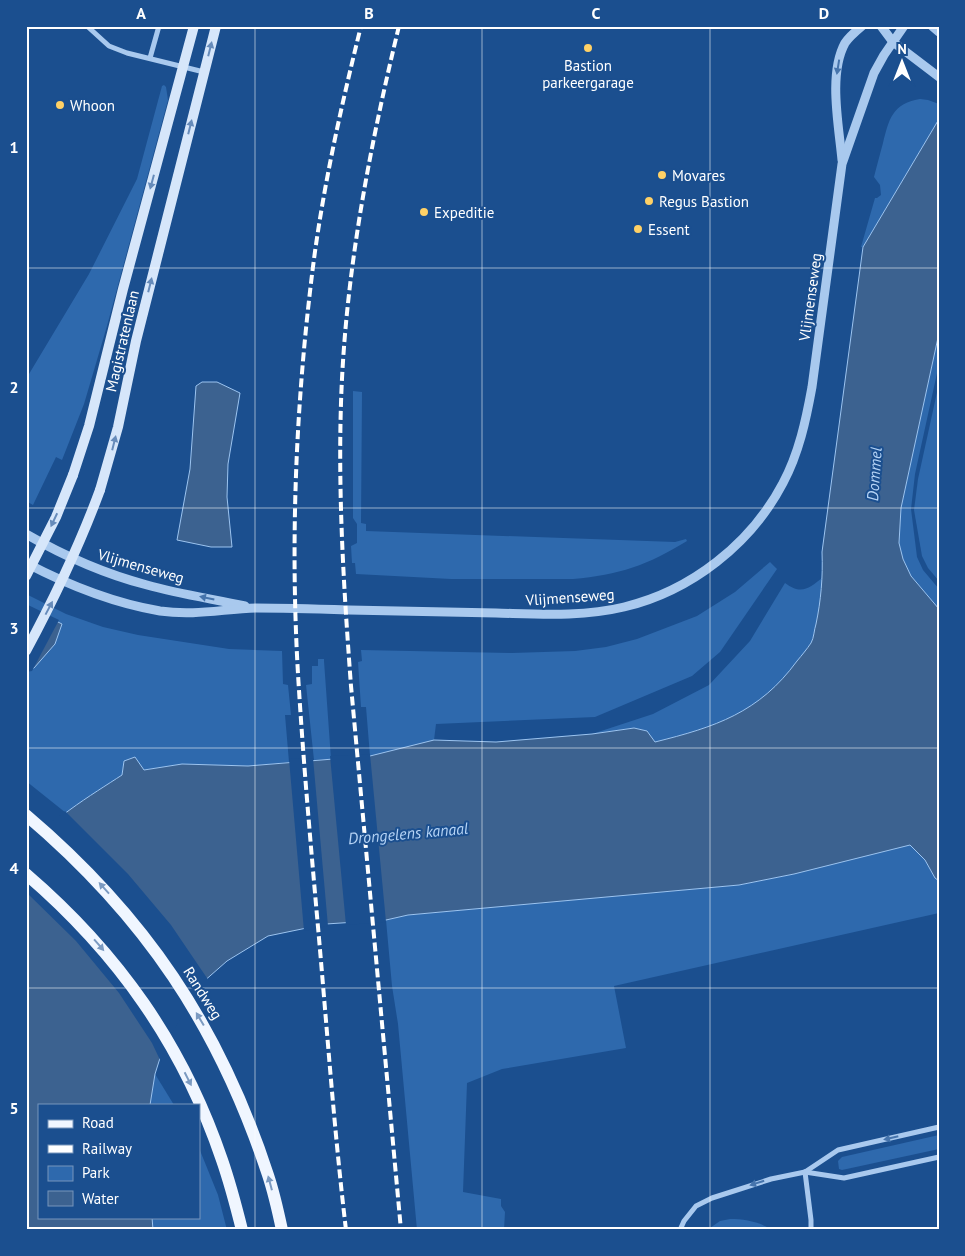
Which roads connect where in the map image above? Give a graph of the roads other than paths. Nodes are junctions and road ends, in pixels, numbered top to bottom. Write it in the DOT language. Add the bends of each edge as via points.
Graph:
graph roads {
  1 [pos="87,26"];
  2 [pos="159,26"];
  3 [pos="194,26"];
  4 [pos="216,26"];
  5 [pos="862,26"];
  6 [pos="881,26"];
  7 [pos="904,26"];
  8 [pos="932,26"];
  9 [pos="939,32"];
  10 [pos="893,42"];
  11 [pos="150,58"];
  12 [pos="183,67"];
  13 [pos="204,72"];
  14 [pos="939,77"];
  15 [pos="842,164"];
  16 [pos="26,534"];
  17 [pos="26,563"];
  18 [pos="26,576"];
  19 [pos="255,608"];
  20 [pos="26,651"];
  21 [pos="26,815"];
  22 [pos="26,874"];
  23 [pos="200,1104"];
  24 [pos="200,1105"];
  25 [pos="939,1127"];
  26 [pos="939,1157"];
  27 [pos="805,1172"];
  28 [pos="242,1230"];
  29 [pos="282,1230"];
  30 [pos="680,1230"];
  31 [pos="811,1230"];
  1 -- 11 [label="street" via="109,46"];
  2 -- 11 [label="street"];
  3 -- 12 [label="main road, Magistratenlaan"];
  13 -- 4 [label="main road, Magistratenlaan, one-way"];
  5 -- 15 [label="street, Vlijmenseweg, one-way" via="846,42 836,72"];
  6 -- 10 [label="street"];
  7 -- 10 [label="street, Vlijmenseweg"];
  8 -- 9 [label="street"];
  10 -- 14 [label="street"];
  10 -- 15 [label="street, Vlijmenseweg" via="874,73"];
  11 -- 12 [label="street"];
  12 -- 13 [label="street"];
  12 -- 18 [label="main road, Magistratenlaan, one-way, bridge" via="90,426 56,517"];
  20 -- 13 [label="main road, Magistratenlaan, one-way, bridge" via="62,584 100,490"];
  15 -- 19 [label="street, Vlijmenseweg" via="806,422 784,482 772,502 723,558 690,580 652,598 589,612 539,614"];
  19 -- 16 [label="street, Vlijmenseweg, one-way" via="122,578"];
  17 -- 19 [label="street, Vlijmenseweg" via="110,599 161,611 206,613"];
  29 -- 21 [label="main road, Randweg, one-way" via="250,1121 189,999 152,946 106,890"];
  22 -- 23 [label="main road, one-way" via="118,966 170,1045"];
  24 -- 28 [label="main road, one-way" via="222,1160"];
  25 -- 27 [label="street, one-way" via="838,1150"];
  26 -- 27 [label="street" via="844,1178"];
  27 -- 30 [label="street, one-way" via="712,1198 696,1206"];
  27 -- 31 [label="street"];
}
